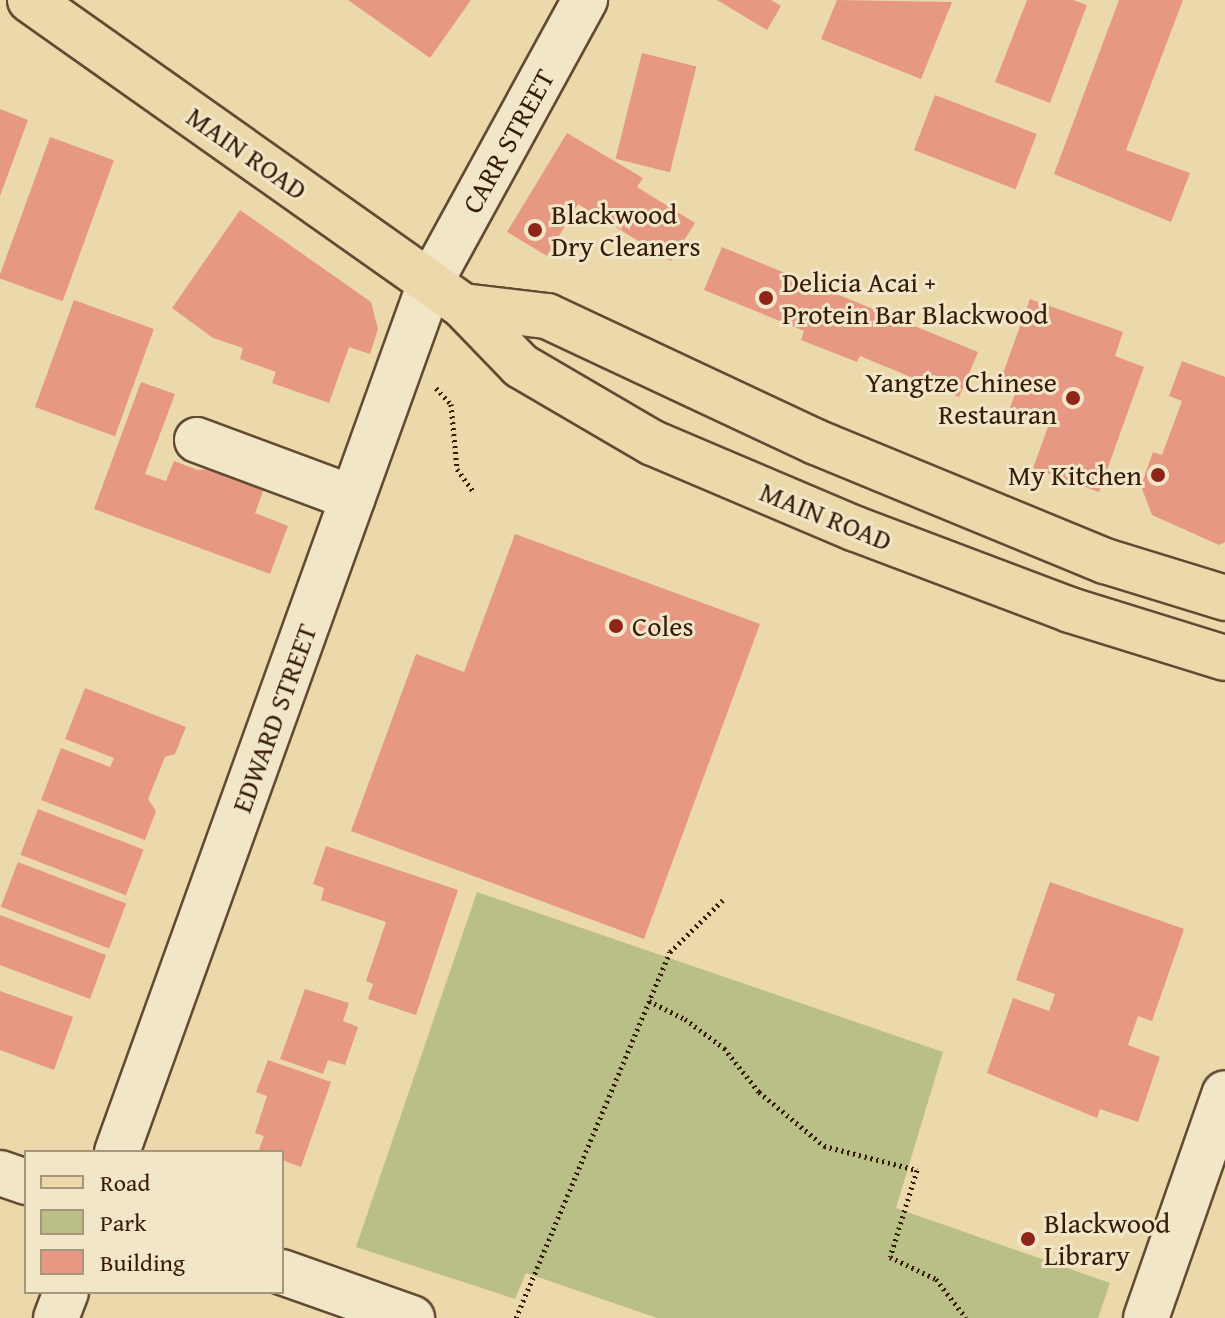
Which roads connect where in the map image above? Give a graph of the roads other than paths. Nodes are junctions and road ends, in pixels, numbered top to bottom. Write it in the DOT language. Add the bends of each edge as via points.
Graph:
graph roads {
  1 [pos="30,0"];
  2 [pos="585,0"];
  3 [pos="447,295"];
  4 [pos="197,440"];
  5 [pos="353,498"];
  6 [pos="1225,598"];
  7 [pos="1225,658"];
  8 [pos="1225,1093"];
  9 [pos="118,1150"];
  10 [pos="0,1173"];
  11 [pos="24,1181"];
  12 [pos="284,1273"];
  13 [pos="65,1294"];
  14 [pos="56,1318"];
  15 [pos="412,1318"];
  16 [pos="1146,1318"];
  1 -- 3 [label="main road, MAIN ROAD"];
  2 -- 3 [label="street, CARR STREET"];
  3 -- 5 [label="street, EDWARD STREET"];
  3 -- 6 [label="main road, MAIN ROAD" via="547,316 845,454 1105,561"];
  3 -- 7 [label="main road, MAIN ROAD" via="521,366 653,443 856,529 1056,605"];
  4 -- 5 [label="street"];
  5 -- 9 [label="street, EDWARD STREET"];
  8 -- 16 [label="street"];
  10 -- 11 [label="street"];
  12 -- 15 [label="street"];
  13 -- 14 [label="street"];
}
